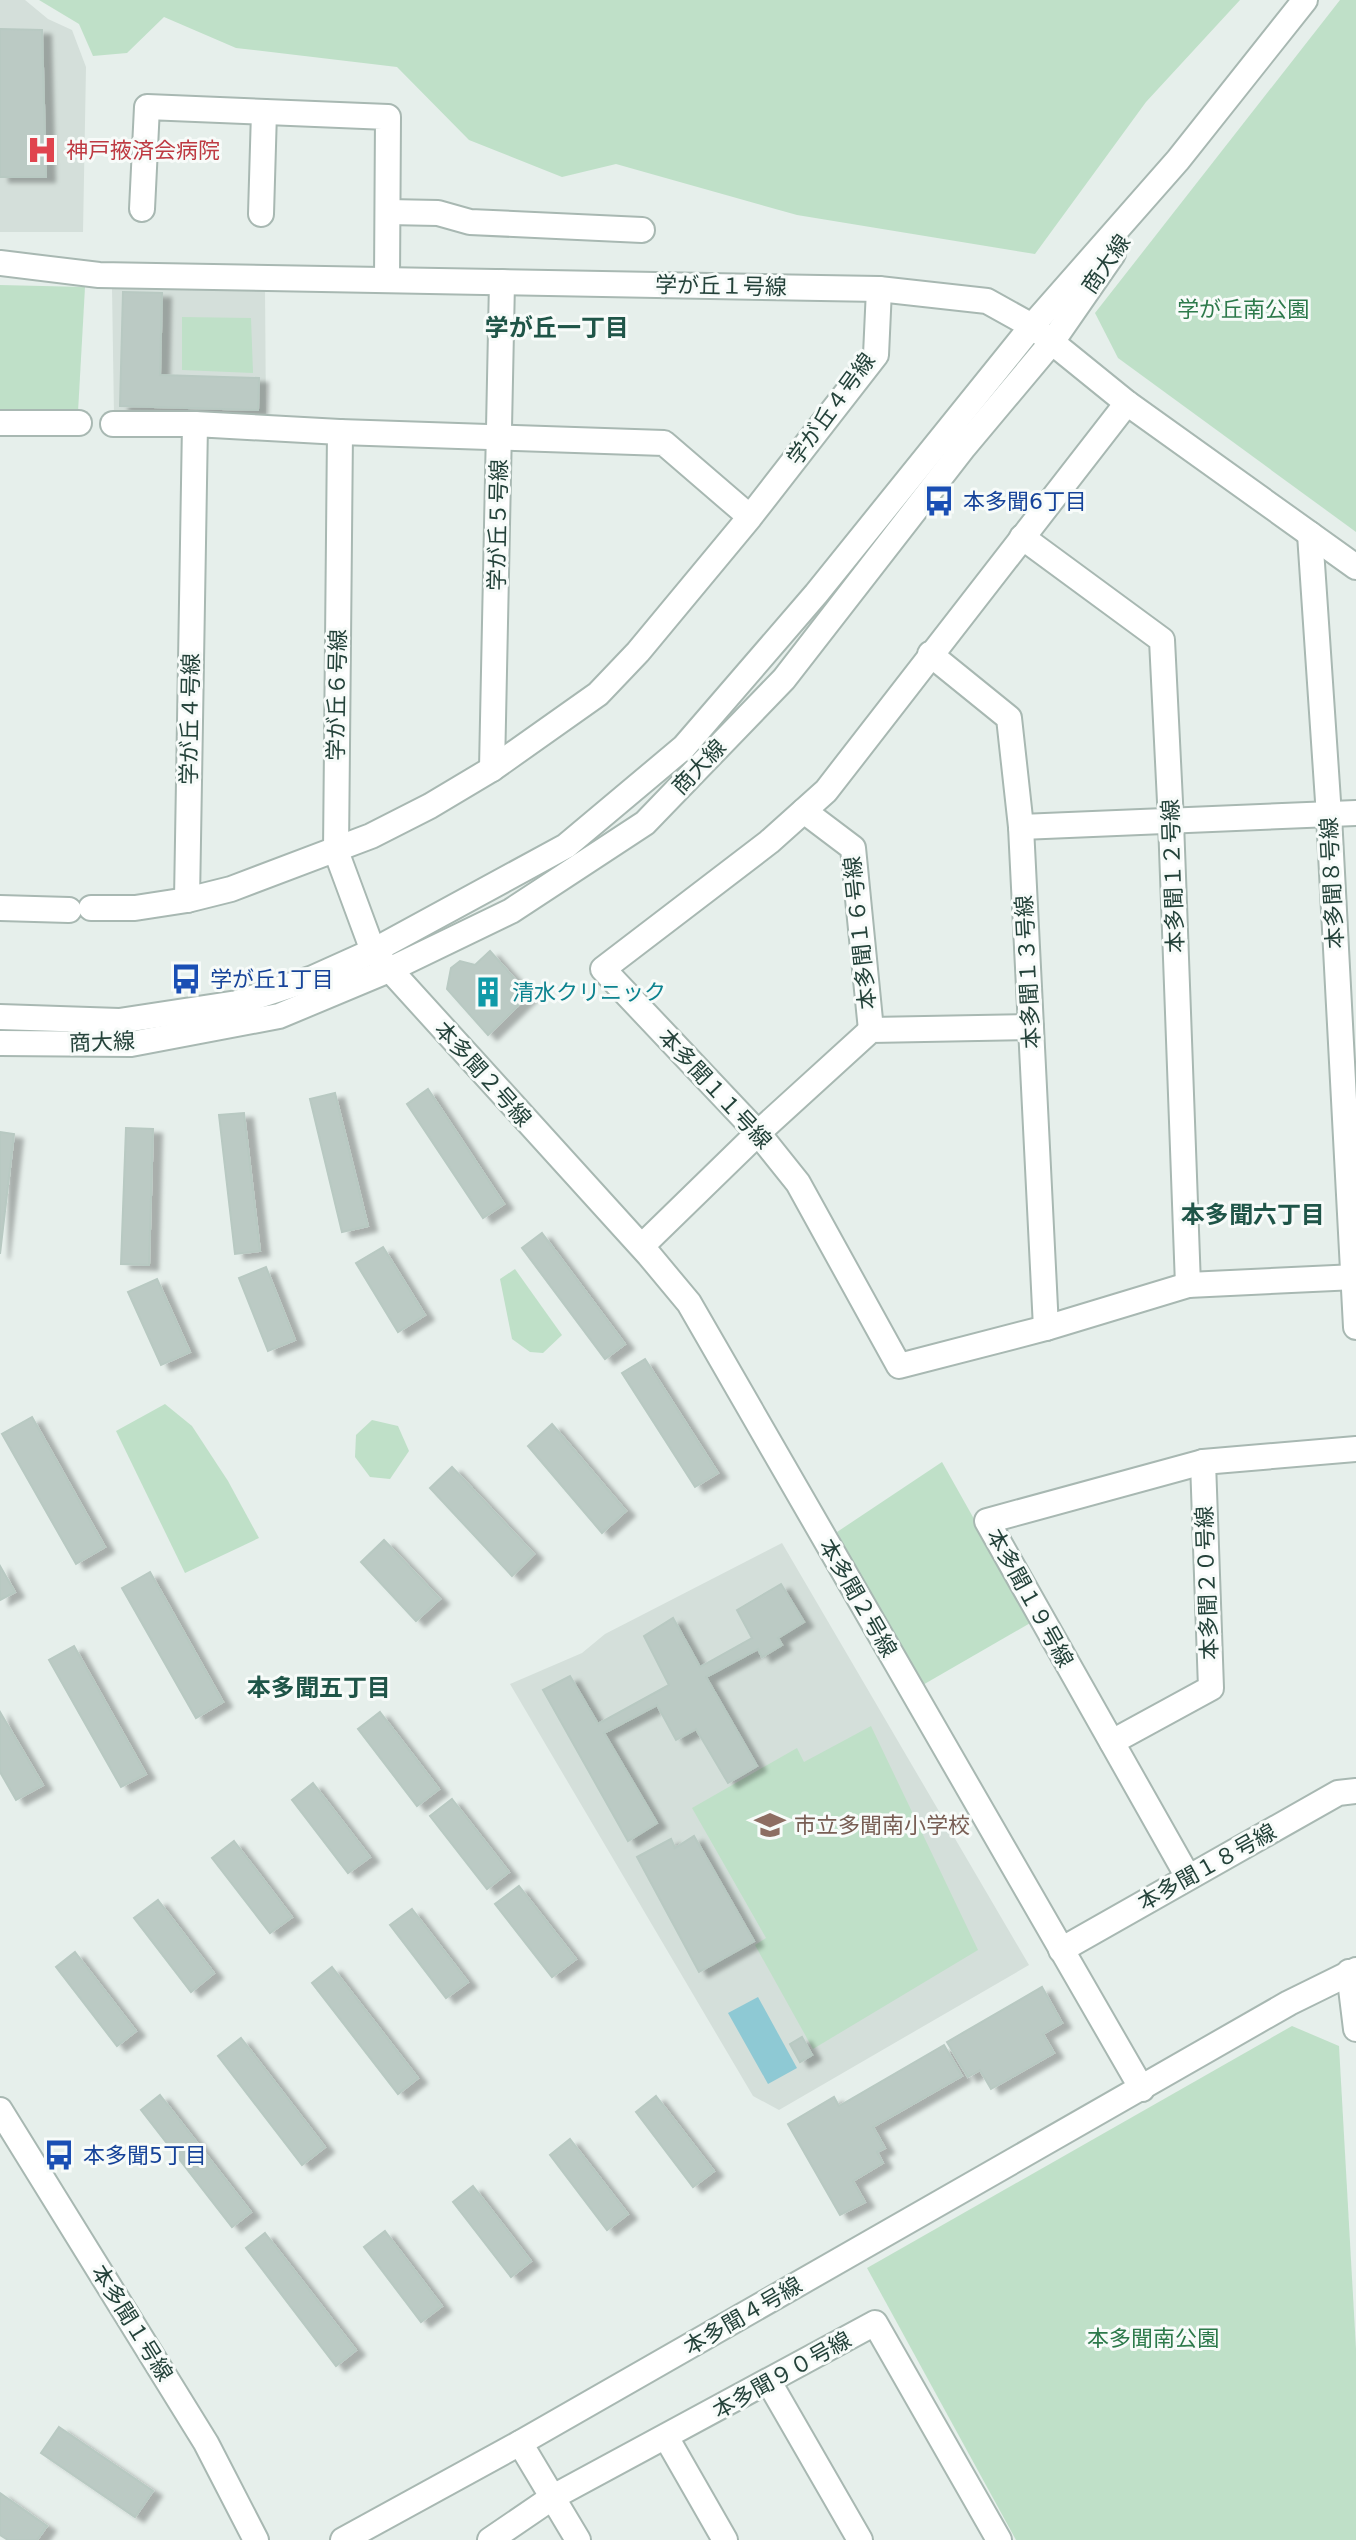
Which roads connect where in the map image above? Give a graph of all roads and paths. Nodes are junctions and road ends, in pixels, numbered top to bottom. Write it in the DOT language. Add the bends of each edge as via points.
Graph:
graph roads {
  1 [pos="1305,0"];
  2 [pos="264,112"];
  3 [pos="1178,160"];
  4 [pos="142,209"];
  5 [pos="388,212"];
  6 [pos="261,214"];
  7 [pos="642,230"];
  8 [pos="0,263"];
  9 [pos="387,280"];
  10 [pos="502,282"];
  11 [pos="879,289"];
  12 [pos="1032,326"];
  13 [pos="1052,342"];
  14 [pos="1127,403"];
  15 [pos="0,423"];
  16 [pos="79,423"];
  17 [pos="113,424"];
  18 [pos="195,424"];
  19 [pos="340,432"];
  20 [pos="499,436"];
  21 [pos="0,438"];
  22 [pos="750,517"];
  23 [pos="1310,534"];
  24 [pos="1022,537"];
  25 [pos="1356,567"];
  26 [pos="930,654"];
  27 [pos="492,769"];
  28 [pos="804,811"];
  29 [pos="1356,813"];
  30 [pos="1329,816"];
  31 [pos="1171,822"];
  32 [pos="1021,827"];
  33 [pos="336,851"];
  34 [pos="187,900"];
  35 [pos="0,908"];
  36 [pos="381,960"];
  37 [pos="0,1017"];
  38 [pos="1031,1027"];
  39 [pos="871,1030"];
  40 [pos="0,1043"];
  41 [pos="758,1133"];
  42 [pos="642,1246"];
  43 [pos="1354,1277"];
  44 [pos="1188,1285"];
  45 [pos="1356,1327"];
  46 [pos="1046,1328"];
  47 [pos="1356,1449"];
  48 [pos="1203,1462"];
  49 [pos="1112,1742"];
  50 [pos="1356,1791"];
  51 [pos="1188,1877"];
  52 [pos="1061,1950"];
  53 [pos="1352,1971"];
  54 [pos="1356,2029"];
  55 [pos="1142,2089"];
  56 [pos="0,2110"];
  57 [pos="769,2382"];
  58 [pos="666,2437"];
  59 [pos="520,2443"];
  60 [pos="553,2497"];
  61 [pos="256,2540"];
  62 [pos="343,2540"];
  63 [pos="490,2540"];
  64 [pos="578,2540"];
  65 [pos="725,2540"];
  66 [pos="860,2540"];
  67 [pos="999,2540"];
  1 -- 3 [label="street, 商大線"];
  2 -- 4 [label="street" via="147,95"];
  2 -- 5 [label="street" via="388,117"];
  2 -- 6 [label="street"];
  3 -- 12 [label="street, 商大線"];
  3 -- 13 [label="street, 商大線"];
  5 -- 7 [label="street" via="438,213 470,222 595,217"];
  5 -- 9 [label="street"];
  8 -- 9 [label="street, 学が丘１号線" via="99,275"];
  9 -- 10 [label="street, 学が丘１号線"];
  10 -- 11 [label="street, 学が丘１号線"];
  10 -- 20 [label="street, 学が丘５号線"];
  11 -- 12 [label="street, 学が丘１号線" via="987,301"];
  11 -- 22 [label="street, 学が丘４号線" via="876,355"];
  12 -- 13 [label="street, 学が丘１号線"];
  12 -- 36 [label="street, 商大線" via="816,594 684,747 566,846"];
  13 -- 14 [label="street, 学が丘１号線"];
  13 -- 36 [label="street, 商大線" via="784,679 645,823 511,911"];
  14 -- 23 [label="street, 学が丘１号線"];
  14 -- 24 [label="street, 本多聞１１号線"];
  15 -- 16 [label="street"];
  15 -- 21 [label="street"];
  17 -- 18 [label="street"];
  18 -- 19 [label="street"];
  18 -- 34 [label="street, 学が丘４号線"];
  19 -- 20 [label="street"];
  19 -- 33 [label="street, 学が丘６号線"];
  20 -- 22 [label="street" via="664,443"];
  20 -- 27 [label="street, 学が丘５号線"];
  22 -- 27 [label="street, 学が丘４号線" via="598,694"];
  23 -- 25 [label="street, 学が丘１号線"];
  23 -- 30 [label="street, 本多聞８号線"];
  24 -- 26 [label="street, 本多聞１１号線"];
  24 -- 31 [label="street, 本多聞１２号線" via="1162,640"];
  26 -- 28 [label="street, 本多聞１１号線" via="826,791"];
  26 -- 32 [label="street, 本多聞１３号線" via="1009,718"];
  27 -- 33 [label="street, 学が丘４号線"];
  28 -- 39 [label="street, 本多聞１６号線" via="853,848"];
  28 -- 41 [label="street, 本多聞１１号線" via="603,969"];
  29 -- 30 [label="street"];
  30 -- 31 [label="street"];
  30 -- 43 [label="street, 本多聞８号線"];
  31 -- 32 [label="street"];
  31 -- 44 [label="street, 本多聞１２号線"];
  32 -- 38 [label="street, 本多聞１３号線"];
  33 -- 34 [label="street, 学が丘４号線"];
  33 -- 36 [label="street, 学が丘６号線"];
  34 -- 35 [label="street" via="135,908"];
  36 -- 37 [label="street, 商大線" via="237,1003 119,1021"];
  36 -- 40 [label="street, 商大線" via="279,1016 131,1044"];
  36 -- 42 [label="street, 本多聞２号線"];
  38 -- 39 [label="street"];
  38 -- 46 [label="street, 本多聞１３号線"];
  39 -- 41 [label="street"];
  41 -- 42 [label="street"];
  41 -- 46 [label="street, 本多聞１１号線" via="798,1183 899,1366"];
  42 -- 52 [label="street, 本多聞２号線" via="689,1303"];
  43 -- 44 [label="street, 本多聞１１号線"];
  43 -- 45 [label="street, 本多聞８号線"];
  44 -- 46 [label="street, 本多聞１１号線"];
  47 -- 48 [label="street, 本多聞１９号線"];
  48 -- 49 [label="street, 本多聞２０号線" via="1211,1688"];
  48 -- 49 [label="street, 本多聞１９号線" via="987,1521"];
  49 -- 51 [label="street, 本多聞１９号線"];
  50 -- 51 [label="street, 本多聞１８号線" via="1338,1793"];
  51 -- 52 [label="street, 本多聞１８号線"];
  52 -- 55 [label="street, 本多聞２号線"];
  53 -- 54 [label="street"];
  53 -- 55 [label="street"];
  55 -- 59 [label="street, 本多聞４号線"];
  56 -- 61 [label="street, 本多聞１号線" via="206,2443"];
  57 -- 58 [label="street, 本多聞９０号線"];
  57 -- 66 [label="street"];
  57 -- 67 [label="street, 本多聞９０号線" via="875,2323"];
  58 -- 60 [label="street, 本多聞９０号線"];
  58 -- 65 [label="street"];
  59 -- 60 [label="street"];
  59 -- 62 [label="street, 本多聞４号線"];
  60 -- 63 [label="street, 本多聞９０号線"];
  60 -- 64 [label="street"];
}
